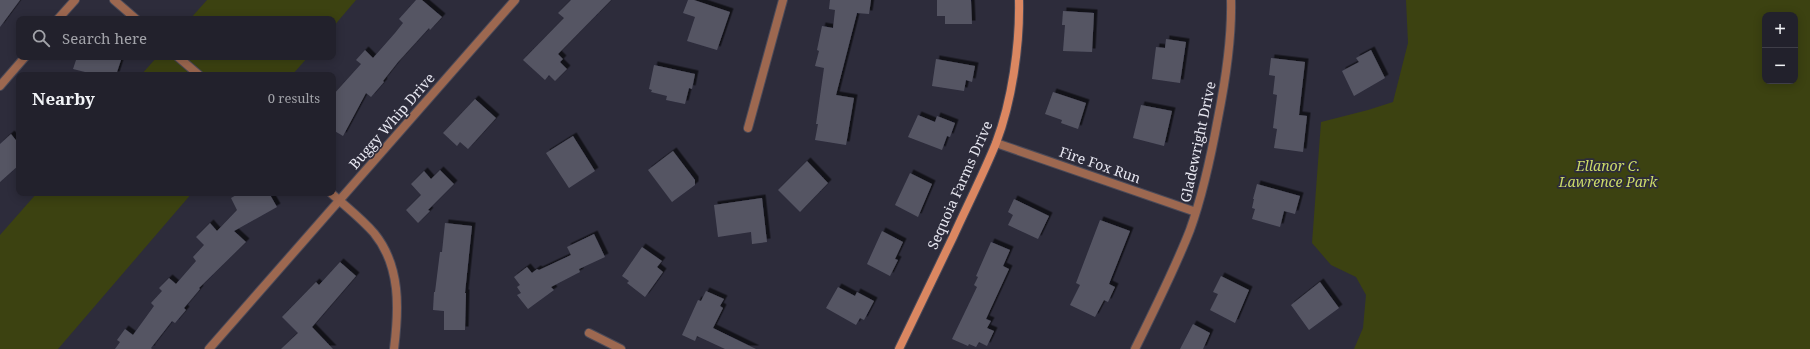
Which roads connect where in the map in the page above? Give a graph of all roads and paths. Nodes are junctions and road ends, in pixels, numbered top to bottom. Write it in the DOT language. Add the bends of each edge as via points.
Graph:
graph roads {
  1 [pos="75,0"];
  2 [pos="114,0"];
  3 [pos="515,0"];
  4 [pos="783,0"];
  5 [pos="1019,0"];
  6 [pos="1231,0"];
  7 [pos="61,16"];
  8 [pos="133,16"];
  9 [pos="22,60"];
  10 [pos="182,60"];
  11 [pos="196,72"];
  12 [pos="0,86"];
  13 [pos="748,128"];
  14 [pos="996,143"];
  15 [pos="334,196"];
  16 [pos="339,200"];
  17 [pos="1196,212"];
  18 [pos="589,333"];
  19 [pos="209,349"];
  20 [pos="394,349"];
  21 [pos="621,349"];
  22 [pos="899,349"];
  23 [pos="1135,349"];
  1 -- 7 [label="street"];
  2 -- 8 [label="street"];
  3 -- 16 [label="street, Buggy Whip Drive"];
  4 -- 13 [label="street"];
  5 -- 14 [label="street, Sequoia Farms Drive" via="1012,78"];
  6 -- 17 [label="street, Gladewright Drive" via="1232,28 1226,73 1211,156"];
  9 -- 12 [label="street"];
  10 -- 11 [label="street"];
  14 -- 17 [label="street, Fire Fox Run"];
  14 -- 22 [label="street, Sequoia Farms Drive"];
  15 -- 16 [label="street"];
  16 -- 19 [label="street, Buggy Whip Drive"];
  16 -- 20 [label="street" via="374,233 389,257 398,299"];
  17 -- 23 [label="street, Gladewright Drive" via="1176,262"];
  18 -- 21 [label="street"];
}
